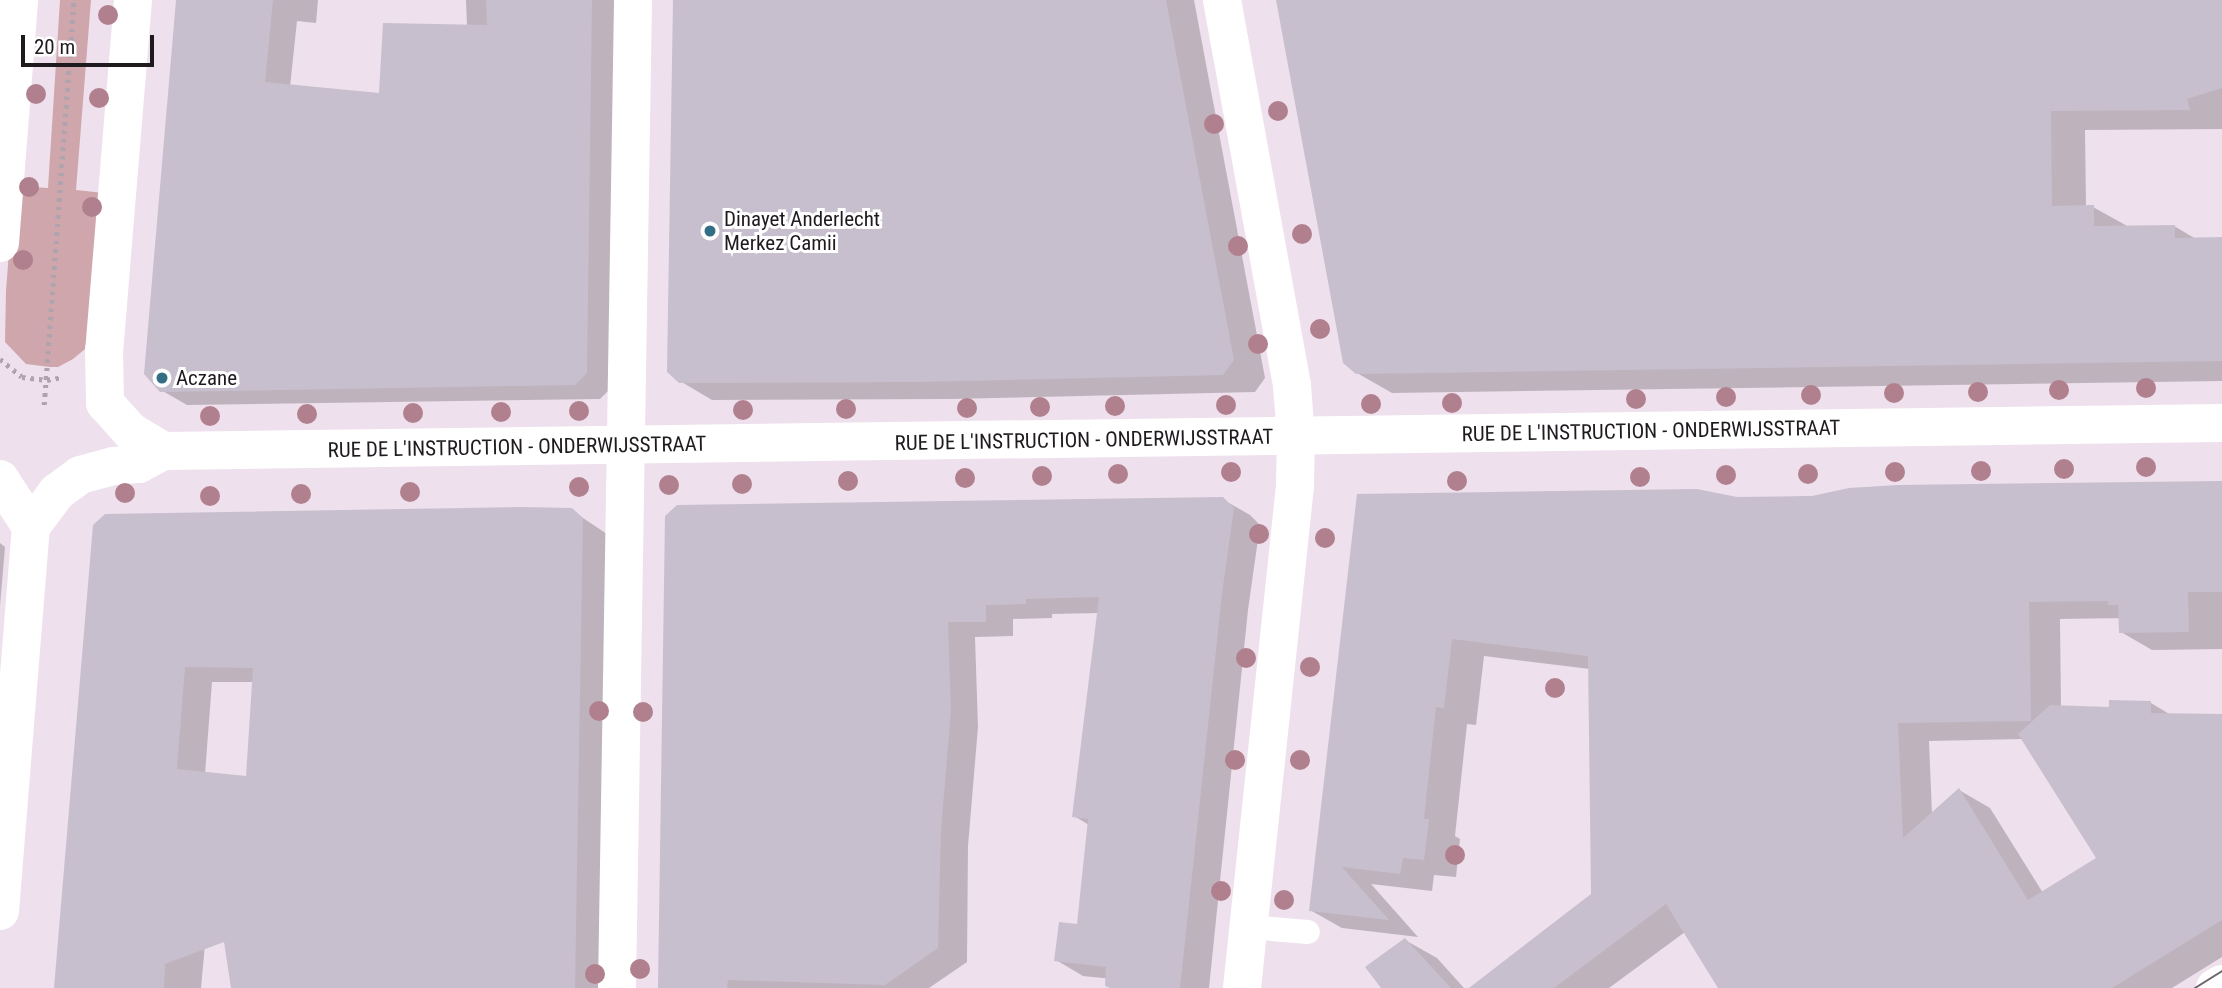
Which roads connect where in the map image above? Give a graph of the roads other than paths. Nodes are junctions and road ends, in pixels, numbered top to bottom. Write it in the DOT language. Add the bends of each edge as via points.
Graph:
graph roads {
  1 [pos="19,0"];
  2 [pos="133,0"];
  3 [pos="633,0"];
  4 [pos="1222,0"];
  5 [pos="0,243"];
  6 [pos="2222,423"];
  7 [pos="1296,437"];
  8 [pos="626,446"];
  9 [pos="163,451"];
  10 [pos="0,479"];
  11 [pos="31,527"];
  12 [pos="0,911"];
  13 [pos="1248,927"];
  14 [pos="1308,932"];
  15 [pos="2222,984"];
  16 [pos="617,988"];
  17 [pos="1242,988"];
  18 [pos="2215,988"];
  1 -- 5 [label="street"];
  2 -- 9 [label="street" via="104,350 105,403 130,431"];
  3 -- 8 [label="street"];
  4 -- 7 [label="street" via="1292,386"];
  6 -- 7 [label="street, RUE DE L'INSTRUCTION - ONDERWIJSSTRAAT"];
  7 -- 8 [label="street, RUE DE L'INSTRUCTION - ONDERWIJSSTRAAT"];
  7 -- 13 [label="street" via="1296,486"];
  8 -- 9 [label="street, RUE DE L'INSTRUCTION - ONDERWIJSSTRAAT"];
  8 -- 16 [label="street"];
  9 -- 11 [label="street, RUE DE L'INSTRUCTION - ONDERWIJSSTRAAT" via="139,464 80,475 57,492"];
  10 -- 11 [label="street"];
  11 -- 12 [label="street"];
  13 -- 14 [label="lane"];
  13 -- 17 [label="street"];
  15 -- 18 [label="street"];
}
